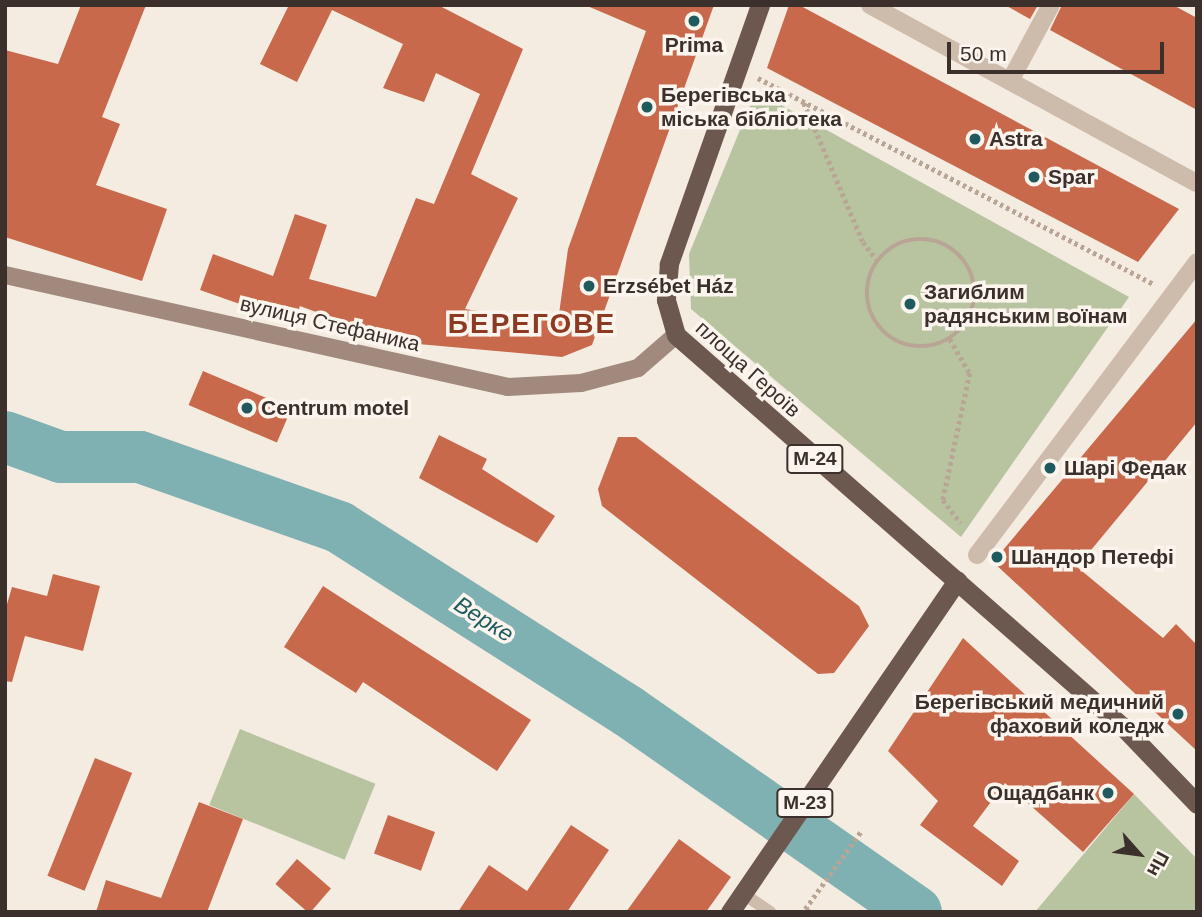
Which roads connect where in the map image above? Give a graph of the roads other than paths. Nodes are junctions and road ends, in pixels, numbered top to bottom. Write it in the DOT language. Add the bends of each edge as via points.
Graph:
graph roads {
  1 [pos="760,5"];
  2 [pos="870,5"];
  3 [pos="1051,5"];
  4 [pos="1010,81"];
  5 [pos="1197,183"];
  6 [pos="1197,262"];
  7 [pos="5,275"];
  8 [pos="676,335"];
  9 [pos="976,555"];
  10 [pos="957,580"];
  11 [pos="1197,804"];
  12 [pos="746,888"];
  13 [pos="730,912"];
  14 [pos="770,912"];
  1 -- 8 [label="highway, площа Героїв" via="669,264 666,300"];
  2 -- 4 [label="street"];
  3 -- 4 [label="street"];
  4 -- 5 [label="street"];
  6 -- 9 [label="street"];
  7 -- 8 [label="main road, вулиця Стефаника" via="508,387 581,383 638,368"];
  8 -- 10 [label="highway, площа Героїв / М-24"];
  10 -- 11 [label="highway, М-24" via="1123,727"];
  10 -- 12 [label="highway, М-23"];
  12 -- 13 [label="highway, М-23"];
  12 -- 14 [label="lane"];
}
